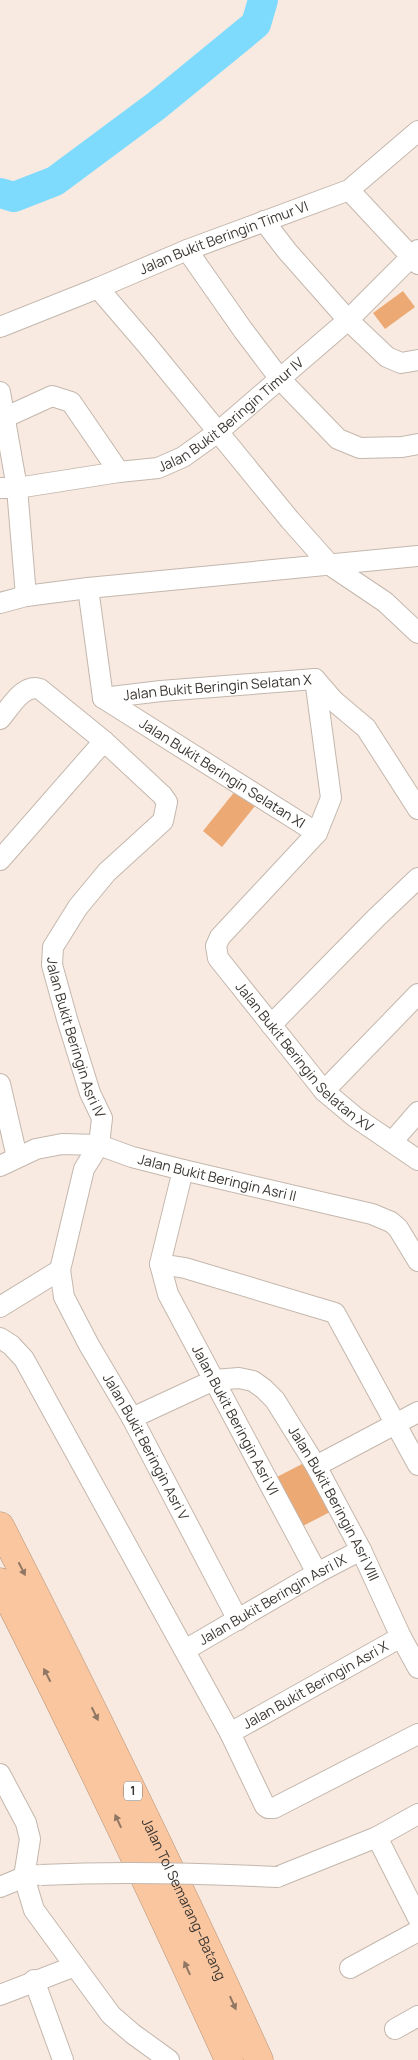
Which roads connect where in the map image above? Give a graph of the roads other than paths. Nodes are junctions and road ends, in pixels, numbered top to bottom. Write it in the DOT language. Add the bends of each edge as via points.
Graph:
graph roads {
  1 [pos="418,130"];
  2 [pos="349,190"];
  3 [pos="264,221"];
  4 [pos="187,250"];
  5 [pos="416,257"];
  6 [pos="98,288"];
  7 [pos="348,320"];
  8 [pos="8,323"];
  9 [pos="418,360"];
  10 [pos="280,379"];
  11 [pos="0,392"];
  12 [pos="6,417"];
  13 [pos="218,432"];
  14 [pos="418,444"];
  15 [pos="119,472"];
  16 [pos="8,488"];
  17 [pos="418,556"];
  18 [pos="330,565"];
  19 [pos="88,588"];
  20 [pos="26,596"];
  21 [pos="0,603"];
  22 [pos="418,633"];
  23 [pos="315,679"];
  24 [pos="103,698"];
  25 [pos="0,719"];
  26 [pos="104,741"];
  27 [pos="418,809"];
  28 [pos="317,833"];
  29 [pos="0,860"];
  30 [pos="418,878"];
  31 [pos="220,937"];
  32 [pos="418,994"];
  33 [pos="271,1025"];
  34 [pos="0,1084"];
  35 [pos="324,1091"];
  36 [pos="418,1112"];
  37 [pos="392,1142"];
  38 [pos="99,1145"];
  39 [pos="418,1160"];
  40 [pos="9,1161"];
  41 [pos="183,1170"];
  42 [pos="418,1261"];
  43 [pos="160,1264"];
  44 [pos="60,1270"];
  45 [pos="0,1307"];
  46 [pos="0,1338"];
  47 [pos="214,1380"];
  48 [pos="418,1412"];
  49 [pos="132,1418"];
  50 [pos="394,1423"];
  51 [pos="418,1465"];
  52 [pos="316,1466"];
  53 [pos="0,1526"];
  54 [pos="361,1550"];
  55 [pos="317,1573"];
  56 [pos="0,1582"];
  57 [pos="238,1620"];
  58 [pos="401,1638"];
  59 [pos="184,1650"];
  60 [pos="418,1668"];
  61 [pos="230,1733"];
  62 [pos="418,1734"];
  63 [pos="0,1774"];
  64 [pos="418,1814"];
  65 [pos="377,1838"];
  66 [pos="33,1876"];
  67 [pos="0,1887"];
  68 [pos="418,1918"];
  69 [pos="418,1931"];
  70 [pos="75,1966"];
  71 [pos="350,1968"];
  72 [pos="34,1980"];
  73 [pos="0,1995"];
  74 [pos="418,2016"];
  75 [pos="395,2029"];
  76 [pos="63,2060"];
  77 [pos="169,2060"];
  78 [pos="229,2060"];
  79 [pos="259,2060"];
  1 -- 2 [label="street, Jalan Bukit Beringin Timur VI"];
  2 -- 3 [label="street, Jalan Bukit Beringin Timur VI"];
  2 -- 5 [label="street"];
  3 -- 4 [label="street, Jalan Bukit Beringin Timur VI"];
  3 -- 7 [label="street"];
  4 -- 6 [label="street, Jalan Bukit Beringin Timur VI"];
  4 -- 10 [label="street"];
  5 -- 7 [label="street, Jalan Bukit Beringin Timur IV"];
  6 -- 8 [label="street, Jalan Bukit Beringin Timur VI"];
  6 -- 13 [label="street"];
  7 -- 9 [label="street" via="387,358 401,363"];
  7 -- 10 [label="street, Jalan Bukit Beringin Timur IV"];
  10 -- 13 [label="street, Jalan Bukit Beringin Timur IV"];
  10 -- 14 [label="street" via="338,439 360,448"];
  11 -- 12 [label="street"];
  12 -- 15 [label="street" via="52,396 71,402"];
  12 -- 16 [label="street"];
  13 -- 15 [label="street, Jalan Bukit Beringin Timur IV" via="167,465"];
  13 -- 18 [label="street"];
  15 -- 16 [label="street, Jalan Bukit Beringin Timur IV"];
  16 -- 20 [label="street"];
  17 -- 18 [label="street"];
  18 -- 19 [label="street"];
  18 -- 22 [label="street" via="385,602"];
  19 -- 20 [label="street"];
  19 -- 24 [label="street"];
  20 -- 21 [label="street"];
  23 -- 24 [label="street, Jalan Bukit Beringin Selatan X"];
  23 -- 27 [label="street, Jalan Bukit Beringin Selatan X" via="334,701 366,728"];
  23 -- 28 [label="street, Jalan Bukit Beringin Selatan XI" via="331,798"];
  24 -- 28 [label="street, Jalan Bukit Beringin Selatan XI"];
  25 -- 26 [label="street" via="26,690 34,687"];
  26 -- 29 [label="street"];
  26 -- 38 [label="street, Jalan Bukit Beringin Asri IV" via="167,802 162,821 107,872 78,906 53,947 52,965 67,1019 90,1093 102,1118"];
  28 -- 31 [label="street, Jalan Bukit Beringin Selatan XI"];
  30 -- 33 [label="street"];
  31 -- 33 [label="street, Jalan Bukit Beringin Selatan XV" via="216,946 218,958"];
  32 -- 35 [label="street"];
  33 -- 35 [label="street, Jalan Bukit Beringin Selatan XV"];
  34 -- 40 [label="street"];
  35 -- 37 [label="street, Jalan Bukit Beringin Selatan XV"];
  36 -- 37 [label="street"];
  37 -- 39 [label="street, Jalan Bukit Beringin Selatan XV"];
  38 -- 40 [label="street, Jalan Bukit Beringin Asri II" via="62,1144 36,1149"];
  38 -- 41 [label="street, Jalan Bukit Beringin Asri II"];
  38 -- 44 [label="street, Jalan Bukit Beringin Asri V" via="84,1168"];
  41 -- 42 [label="street, Jalan Bukit Beringin Asri II" via="372,1214 398,1228"];
  41 -- 43 [label="street"];
  43 -- 47 [label="street, Jalan Bukit Beringin Asri VI" via="168,1294"];
  43 -- 50 [label="street" via="185,1268 335,1313"];
  44 -- 45 [label="street"];
  44 -- 49 [label="street, Jalan Bukit Beringin Asri V" via="64,1297"];
  46 -- 59 [label="street" via="24,1359"];
  47 -- 49 [label="street"];
  47 -- 52 [label="street, Jalan Bukit Beringin Asri VIII" via="239,1378 253,1381 264,1389 275,1400"];
  47 -- 55 [label="street, Jalan Bukit Beringin Asri VI"];
  48 -- 50 [label="street"];
  49 -- 57 [label="street, Jalan Bukit Beringin Asri V"];
  50 -- 51 [label="street"];
  50 -- 52 [label="street"];
  52 -- 54 [label="street, Jalan Bukit Beringin Asri VIII"];
  53 -- 79 [label="highway, Jalan Tol Semarang–Batang / 1, one-way" via="108,1739 203,1935"];
  54 -- 55 [label="street, Jalan Bukit Beringin Asri IX"];
  54 -- 58 [label="street, Jalan Bukit Beringin Asri VIII"];
  55 -- 57 [label="street, Jalan Bukit Beringin Asri IX"];
  78 -- 56 [label="highway, Jalan Tol Semarang–Batang / 1, one-way" via="74,1728"];
  57 -- 59 [label="street, Jalan Bukit Beringin Asri IX"];
  58 -- 60 [label="street, Jalan Bukit Beringin Asri VIII"];
  58 -- 61 [label="street, Jalan Bukit Beringin Asri X"];
  59 -- 61 [label="street"];
  61 -- 62 [label="street" via="268,1808 274,1808"];
  63 -- 66 [label="street" via="26,1823"];
  64 -- 65 [label="street"];
  65 -- 66 [label="street, bridge" via="277,1877 92,1872"];
  65 -- 68 [label="street"];
  66 -- 67 [label="street"];
  66 -- 70 [label="street" via="34,1910"];
  69 -- 71 [label="street"];
  70 -- 72 [label="street"];
  70 -- 77 [label="street" via="111,2015"];
  72 -- 73 [label="street"];
  72 -- 76 [label="street"];
  74 -- 75 [label="street"];
}
